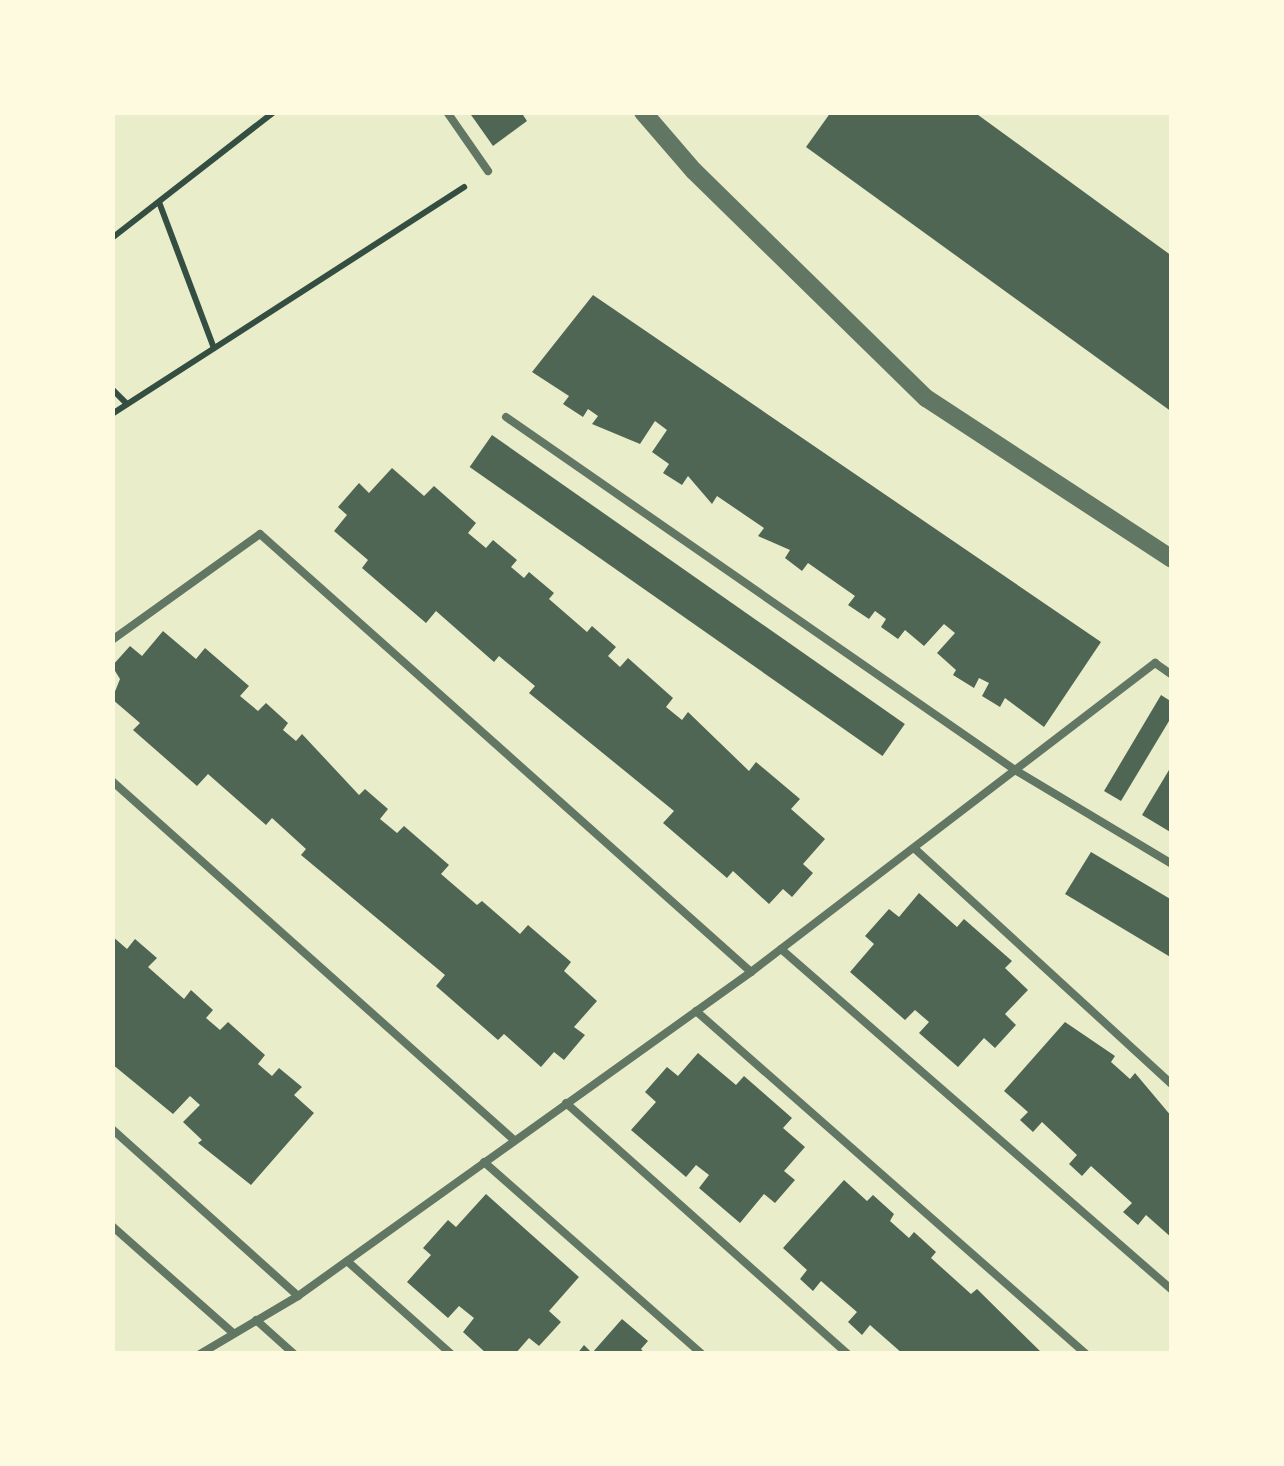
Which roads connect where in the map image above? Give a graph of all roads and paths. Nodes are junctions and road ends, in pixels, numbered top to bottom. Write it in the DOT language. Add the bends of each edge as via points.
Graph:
graph roads {
  1 [pos="274,112"];
  2 [pos="447,112"];
  3 [pos="643,112"];
  4 [pos="488,171"];
  5 [pos="159,202"];
  6 [pos="112,238"];
  7 [pos="214,348"];
  8 [pos="112,389"];
  9 [pos="127,404"];
  10 [pos="112,414"];
  11 [pos="506,417"];
  12 [pos="1172,559"];
  13 [pos="112,640"];
  14 [pos="1172,675"];
  15 [pos="1016,770"];
  16 [pos="112,781"];
  17 [pos="914,848"];
  18 [pos="1172,864"];
  19 [pos="781,949"];
  20 [pos="751,972"];
  21 [pos="696,1011"];
  22 [pos="1172,1084"];
  23 [pos="566,1103"];
  24 [pos="112,1128"];
  25 [pos="514,1140"];
  26 [pos="484,1162"];
  27 [pos="112,1226"];
  28 [pos="347,1260"];
  29 [pos="1172,1290"];
  30 [pos="298,1296"];
  31 [pos="256,1320"];
  32 [pos="234,1332"];
  33 [pos="200,1354"];
  34 [pos="294,1354"];
  35 [pos="451,1354"];
  36 [pos="702,1354"];
  37 [pos="848,1354"];
  38 [pos="1086,1354"];
  1 -- 5 [label="path"];
  2 -- 4 [label="lane"];
  3 -- 12 [label="street" via="694,171 926,398"];
  4 -- 7 [label="path"];
  5 -- 6 [label="path"];
  5 -- 7 [label="path"];
  7 -- 9 [label="path"];
  8 -- 9 [label="path"];
  9 -- 10 [label="path"];
  11 -- 15 [label="lane"];
  13 -- 20 [label="lane" via="260,534"];
  14 -- 15 [label="lane" via="1155,663"];
  15 -- 17 [label="lane"];
  15 -- 18 [label="lane"];
  16 -- 25 [label="lane"];
  17 -- 19 [label="lane"];
  17 -- 22 [label="lane"];
  19 -- 20 [label="lane"];
  19 -- 29 [label="lane"];
  20 -- 21 [label="lane"];
  21 -- 23 [label="lane"];
  21 -- 38 [label="lane"];
  23 -- 25 [label="lane"];
  23 -- 37 [label="lane"];
  24 -- 30 [label="lane"];
  25 -- 26 [label="lane"];
  26 -- 28 [label="lane"];
  26 -- 36 [label="lane"];
  27 -- 32 [label="lane"];
  28 -- 30 [label="lane"];
  28 -- 35 [label="lane"];
  30 -- 31 [label="lane"];
  31 -- 32 [label="lane"];
  31 -- 34 [label="lane"];
  32 -- 33 [label="lane"];
}
